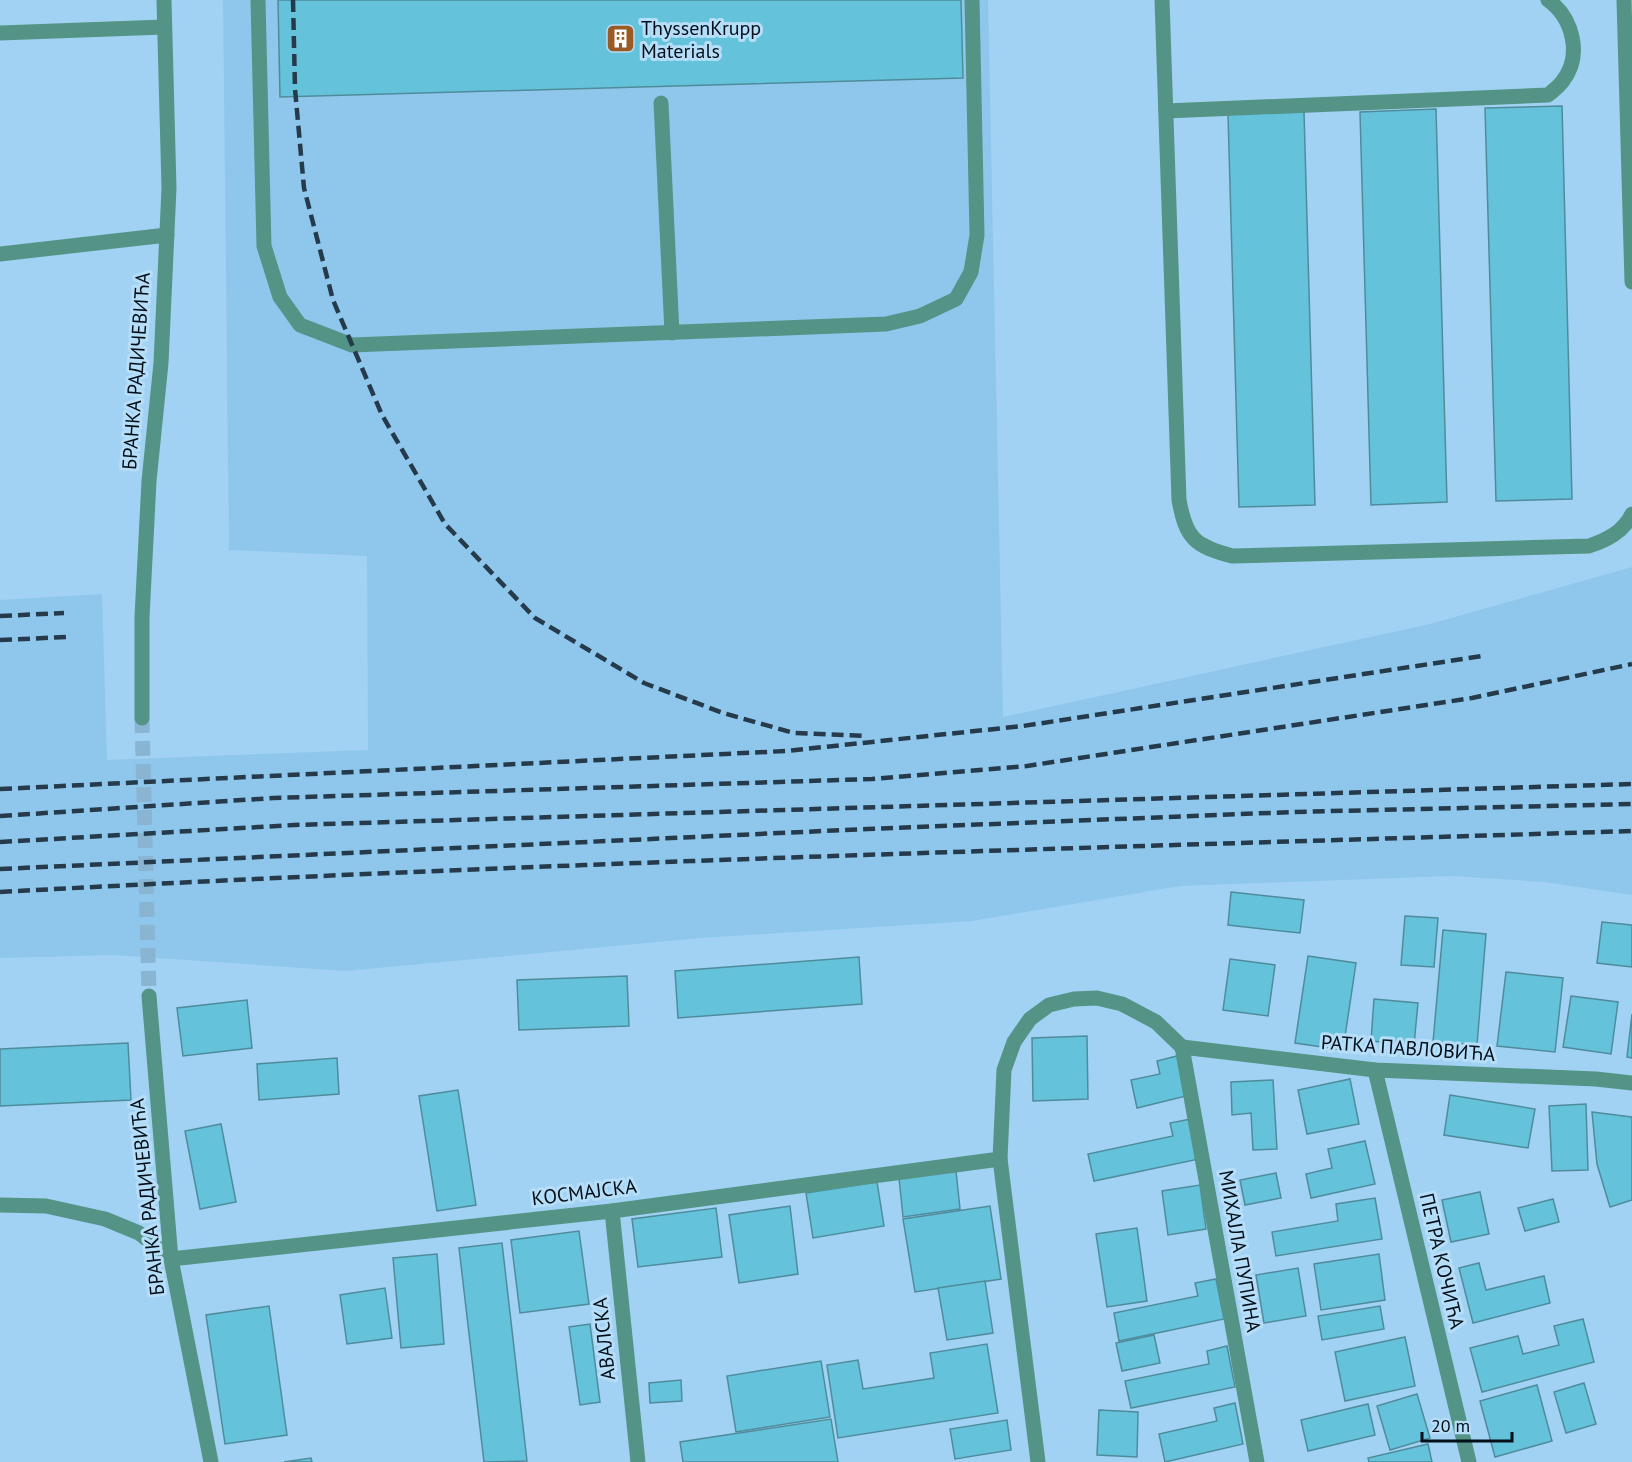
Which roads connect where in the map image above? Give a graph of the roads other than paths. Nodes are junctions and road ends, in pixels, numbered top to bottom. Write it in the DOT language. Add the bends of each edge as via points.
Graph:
graph roads {
  1 [pos="164,0"];
  2 [pos="258,0"];
  3 [pos="972,0"];
  4 [pos="1162,0"];
  5 [pos="1548,0"];
  6 [pos="1624,0"];
  7 [pos="164,27"];
  8 [pos="0,33"];
  9 [pos="662,103"];
  10 [pos="1166,111"];
  11 [pos="167,235"];
  12 [pos="0,254"];
  13 [pos="1632,282"];
  14 [pos="672,333"];
  15 [pos="1632,514"];
  16 [pos="142,718"];
  17 [pos="149,996"];
  18 [pos="1182,1047"];
  19 [pos="1375,1070"];
  20 [pos="1632,1083"];
  21 [pos="1000,1159"];
  22 [pos="0,1205"];
  23 [pos="612,1211"];
  24 [pos="171,1259"];
  25 [pos="211,1462"];
  26 [pos="638,1462"];
  27 [pos="1038,1462"];
  28 [pos="1257,1462"];
  29 [pos="1469,1462"];
  1 -- 7 [label="street, БРАНКА РАДИЧЕВИЋА"];
  2 -- 14 [label="street" via="264,246 280,297 300,325 352,345"];
  3 -- 14 [label="street" via="977,235 971,272 956,299 920,316 886,324"];
  4 -- 10 [label="street"];
  5 -- 10 [label="street" via="1563,15 1573,35 1573,57 1564,80 1548,95"];
  6 -- 13 [label="street"];
  7 -- 8 [label="street"];
  7 -- 11 [label="street, БРАНКА РАДИЧЕВИЋА"];
  9 -- 14 [label="street"];
  10 -- 15 [label="street" via="1179,500 1184,523 1193,538 1208,550 1232,556 1589,546 1610,539"];
  11 -- 12 [label="street"];
  11 -- 16 [label="street, БРАНКА РАДИЧЕВИЋА" via="161,363 149,481"];
  17 -- 24 [label="street, БРАНКА РАДИЧЕВИЋА"];
  18 -- 19 [label="street, РАТКА ПАВЛОВИЋА"];
  18 -- 21 [label="street" via="1156,1022 1122,1004 1097,998 1049,1005 1030,1019 1014,1042 1004,1070"];
  18 -- 28 [label="street, МИХАЈЛА ПУПИНА"];
  19 -- 20 [label="street, РАТКА ПАВЛОВИЋА"];
  19 -- 29 [label="street, ПЕТРА КОЧИЋА"];
  21 -- 23 [label="street, КОСМАЈСКА"];
  21 -- 27 [label="street"];
  22 -- 24 [label="street" via="46,1206 105,1219 139,1233"];
  23 -- 24 [label="street, КОСМАЈСКА"];
  23 -- 26 [label="street, АВАЛСКА"];
  24 -- 25 [label="street, БРАНКА РАДИЧЕВИЋА"];
}
